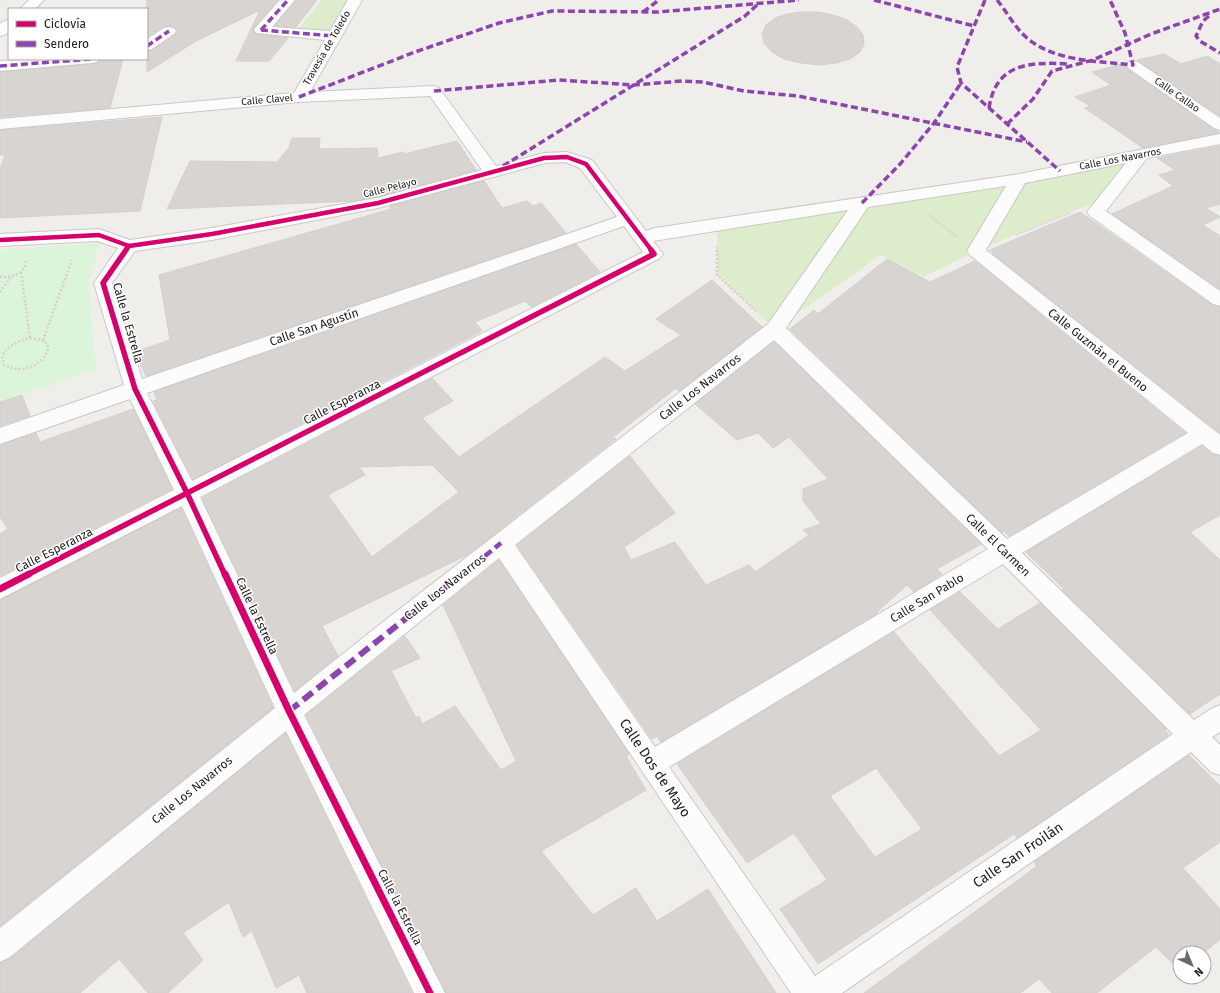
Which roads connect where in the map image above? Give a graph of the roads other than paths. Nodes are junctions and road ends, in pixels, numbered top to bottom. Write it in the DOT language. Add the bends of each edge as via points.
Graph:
graph roads {
  1 [pos="37,0"];
  2 [pos="288,0"];
  3 [pos="355,0"];
  4 [pos="28,8"];
  5 [pos="8,25"];
  6 [pos="169,31"];
  7 [pos="0,32"];
  8 [pos="334,36"];
  9 [pos="148,45"];
  10 [pos="79,60"];
  11 [pos="1133,65"];
  12 [pos="0,66"];
  13 [pos="299,97"];
  14 [pos="0,124"];
  15 [pos="1220,125"];
  16 [pos="1220,139"];
  17 [pos="1142,154"];
  18 [pos="492,172"];
  19 [pos="1019,179"];
  20 [pos="862,203"];
  21 [pos="627,219"];
  22 [pos="644,238"];
  23 [pos="0,240"];
  24 [pos="129,246"];
  25 [pos="1220,300"];
  26 [pos="775,329"];
  27 [pos="135,389"];
  28 [pos="0,436"];
  29 [pos="1212,441"];
  30 [pos="187,493"];
  31 [pos="501,543"];
  32 [pos="1005,551"];
  33 [pos="0,590"];
  34 [pos="290,711"];
  35 [pos="1220,717"];
  36 [pos="1192,736"];
  37 [pos="652,763"];
  38 [pos="1220,763"];
  39 [pos="0,947"];
  40 [pos="430,993"];
  41 [pos="809,993"];
  42 [pos="816,993"];
  1 -- 4 [label="street"];
  2 -- 8 [label="street" via="261,30"];
  3 -- 8 [label="street, Travesía de Toledo"];
  5 -- 7 [label="street"];
  6 -- 9 [label="street"];
  8 -- 13 [label="street, Travesía de Toledo"];
  10 -- 12 [label="street"];
  11 -- 15 [label="street, Calle Callao"];
  13 -- 14 [label="street, Calle Clavel"];
  13 -- 18 [label="street, Calle Clavel" via="434,91"];
  16 -- 17 [label="street, Calle Los Navarros"];
  17 -- 19 [label="street, Calle Los Navarros"];
  17 -- 25 [label="street" via="1096,212"];
  18 -- 21 [label="street, Calle Pelayo" via="544,158 567,157 586,164"];
  18 -- 24 [label="street, Calle Pelayo" via="378,203 212,234"];
  19 -- 20 [label="street, Calle Los Navarros"];
  19 -- 29 [label="street, Calle Guzmán el Bueno" via="976,252"];
  20 -- 22 [label="street, Calle Los Navarros" via="655,234"];
  20 -- 26 [label="street, Calle Los Navarros"];
  21 -- 22 [label="street, Calle Esperanza"];
  21 -- 27 [label="street, Calle San Agustín"];
  22 -- 30 [label="street, Calle Esperanza" via="654,254"];
  23 -- 24 [label="street" via="99,235"];
  24 -- 27 [label="street, Calle la Estrella" via="103,283"];
  26 -- 31 [label="street, Calle Los Navarros"];
  26 -- 32 [label="street, Calle El Carmen"];
  27 -- 28 [label="street, Calle San Agustín"];
  27 -- 30 [label="street, Calle la Estrella"];
  29 -- 32 [label="street, Calle San Pablo"];
  30 -- 33 [label="street, Calle Esperanza"];
  30 -- 34 [label="street, Calle la Estrella"];
  31 -- 34 [label="street, Calle Los Navarros"];
  31 -- 37 [label="street, Calle Dos de Mayo"];
  32 -- 36 [label="street, Calle El Carmen"];
  32 -- 37 [label="street, Calle San Pablo"];
  34 -- 39 [label="street, Calle Los Navarros"];
  34 -- 40 [label="street, Calle la Estrella"];
  35 -- 36 [label="street, Calle San Froilán"];
  36 -- 38 [label="street, Calle El Carmen"];
  36 -- 42 [label="street, Calle San Froilán"];
  37 -- 41 [label="street, Calle Dos de Mayo"];
}
